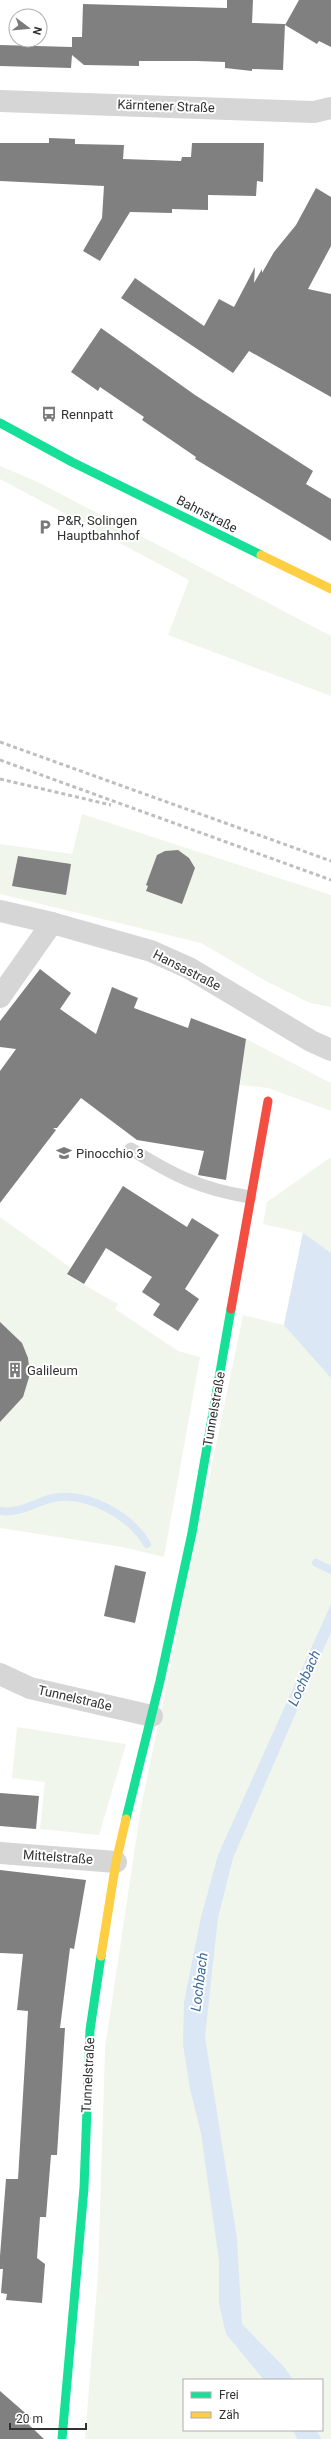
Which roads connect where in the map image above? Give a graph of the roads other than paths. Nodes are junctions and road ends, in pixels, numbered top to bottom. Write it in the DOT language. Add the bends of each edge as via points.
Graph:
graph roads {
  1 [pos="0,101"];
  2 [pos="331,108"];
  3 [pos="0,423"];
  4 [pos="7,439"];
  5 [pos="72,462"];
  6 [pos="331,589"];
  7 [pos="0,911"];
  8 [pos="52,923"];
  9 [pos="0,997"];
  10 [pos="321,1040"];
  11 [pos="331,1050"];
  12 [pos="268,1101"];
  13 [pos="131,1149"];
  14 [pos="250,1196"];
  15 [pos="0,1674"];
  16 [pos="152,1716"];
  17 [pos="0,1853"];
  18 [pos="116,1862"];
  19 [pos="62,2439"];
  1 -- 2 [label="street, Kärntener Straße" via="314,112"];
  3 -- 5 [label="street, Bahnstraße"];
  4 -- 5 [label="street, Bahnstraße"];
  5 -- 6 [label="street, Bahnstraße"];
  7 -- 8 [label="street, Hansastraße"];
  8 -- 9 [label="street"];
  8 -- 10 [label="street, Hansastraße" via="151,951 189,968"];
  10 -- 11 [label="street, Hansastraße"];
  12 -- 14 [label="street, Tunnelstraße"];
  13 -- 14 [label="lane" via="171,1174 198,1186"];
  14 -- 16 [label="street, Tunnelstraße" via="192,1533"];
  15 -- 16 [label="street, Tunnelstraße" via="30,1688"];
  16 -- 18 [label="street, Tunnelstraße"];
  17 -- 18 [label="street, Mittelstraße"];
  18 -- 19 [label="street, Tunnelstraße" via="90,2030 84,2188"];
}
